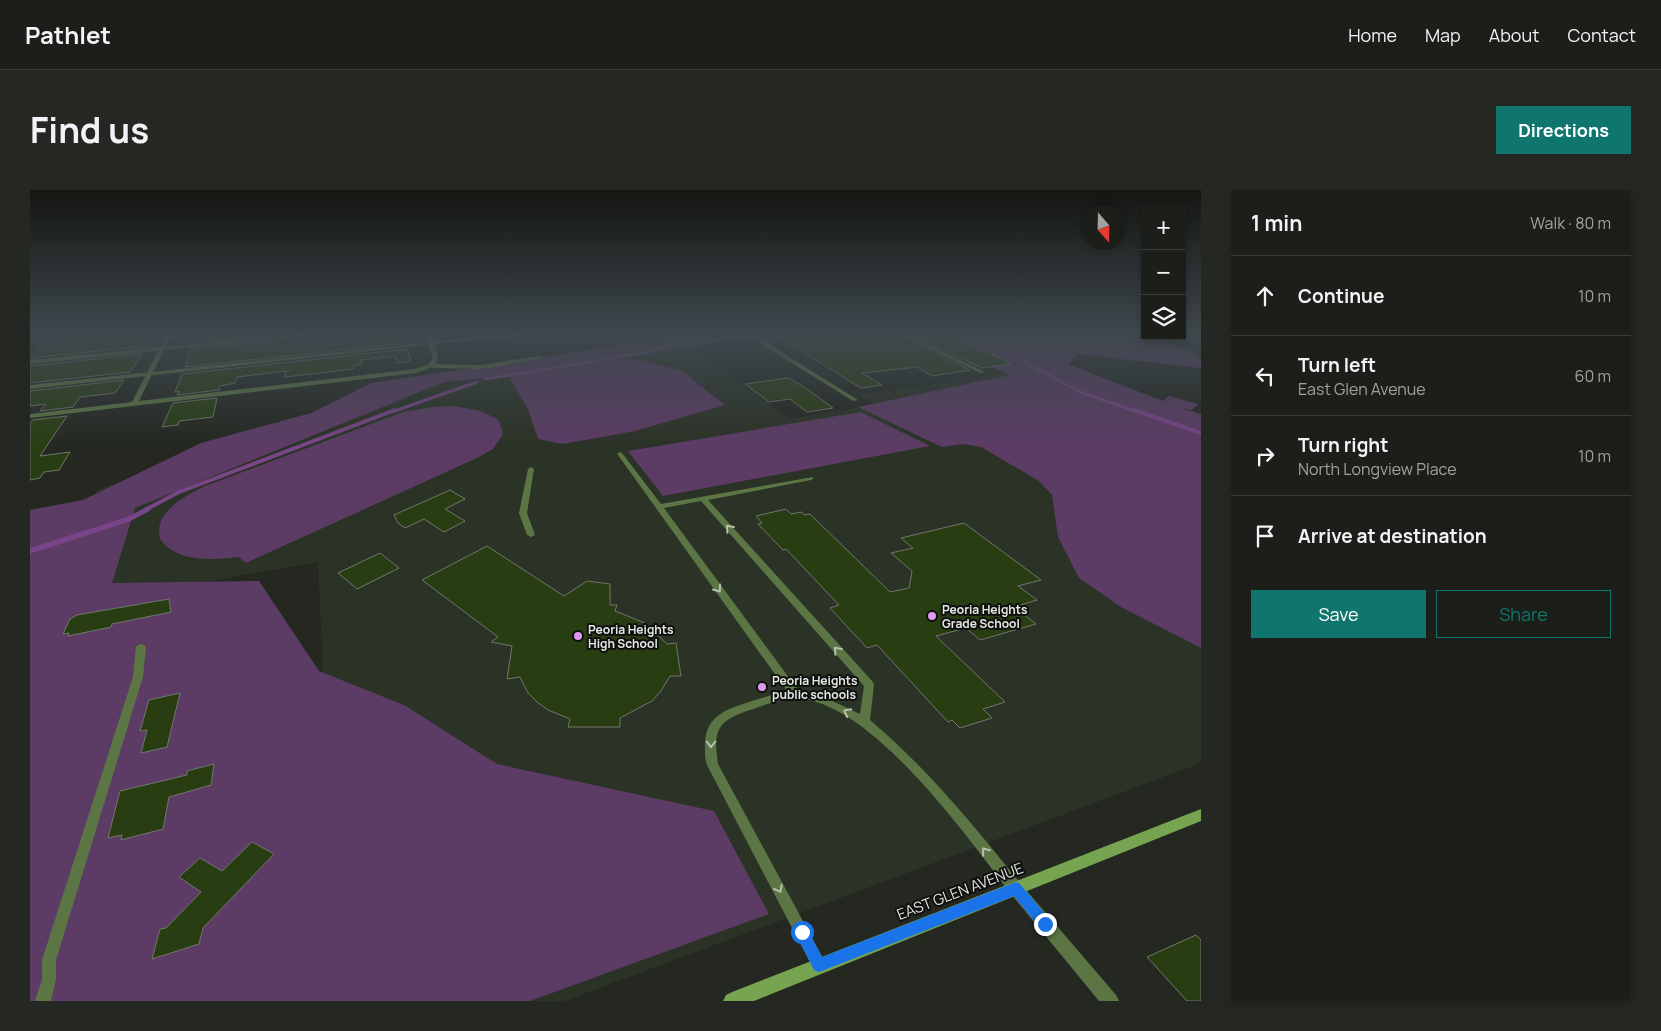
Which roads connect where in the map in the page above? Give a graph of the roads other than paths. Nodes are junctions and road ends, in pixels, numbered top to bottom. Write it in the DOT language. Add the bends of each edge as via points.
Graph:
graph roads {
  1 [pos="167,372"];
  2 [pos="405,372"];
  3 [pos="810,372"];
  4 [pos="147,374"];
  5 [pos="30,387"];
  6 [pos="855,400"];
  7 [pos="134,404"];
  8 [pos="30,416"];
  9 [pos="620,454"];
  10 [pos="531,469"];
  11 [pos="811,478"];
  12 [pos="703,499"];
  13 [pos="659,507"];
  14 [pos="530,535"];
  15 [pos="141,647"];
  16 [pos="795,694"];
  17 [pos="865,722"];
  18 [pos="1201,815"];
  19 [pos="1016,889"];
  20 [pos="819,965"];
  21 [pos="43,1001"];
  22 [pos="732,1001"];
  23 [pos="1110,1001"];
  1 -- 4 [label="lane"];
  2 -- 7 [label="street"];
  3 -- 6 [label="street"];
  4 -- 5 [label="lane"];
  4 -- 7 [label="street"];
  7 -- 8 [label="street"];
  9 -- 13 [label="lane"];
  10 -- 14 [label="lane" via="522,514"];
  11 -- 12 [label="lane"];
  12 -- 13 [label="lane"];
  17 -- 12 [label="lane, one-way" via="869,685"];
  13 -- 16 [label="lane, one-way"];
  15 -- 21 [label="lane" via="138,677 50,960"];
  17 -- 16 [label="lane, one-way" via="831,704"];
  16 -- 20 [label="lane, one-way" via="720,718 712,728 709,741 712,764"];
  19 -- 17 [label="lane, one-way" via="940,796"];
  18 -- 19 [label="street, EAST GLEN AVENUE"];
  19 -- 20 [label="street, EAST GLEN AVENUE"];
  19 -- 23 [label="street"];
  20 -- 22 [label="street, EAST GLEN AVENUE"];
}
